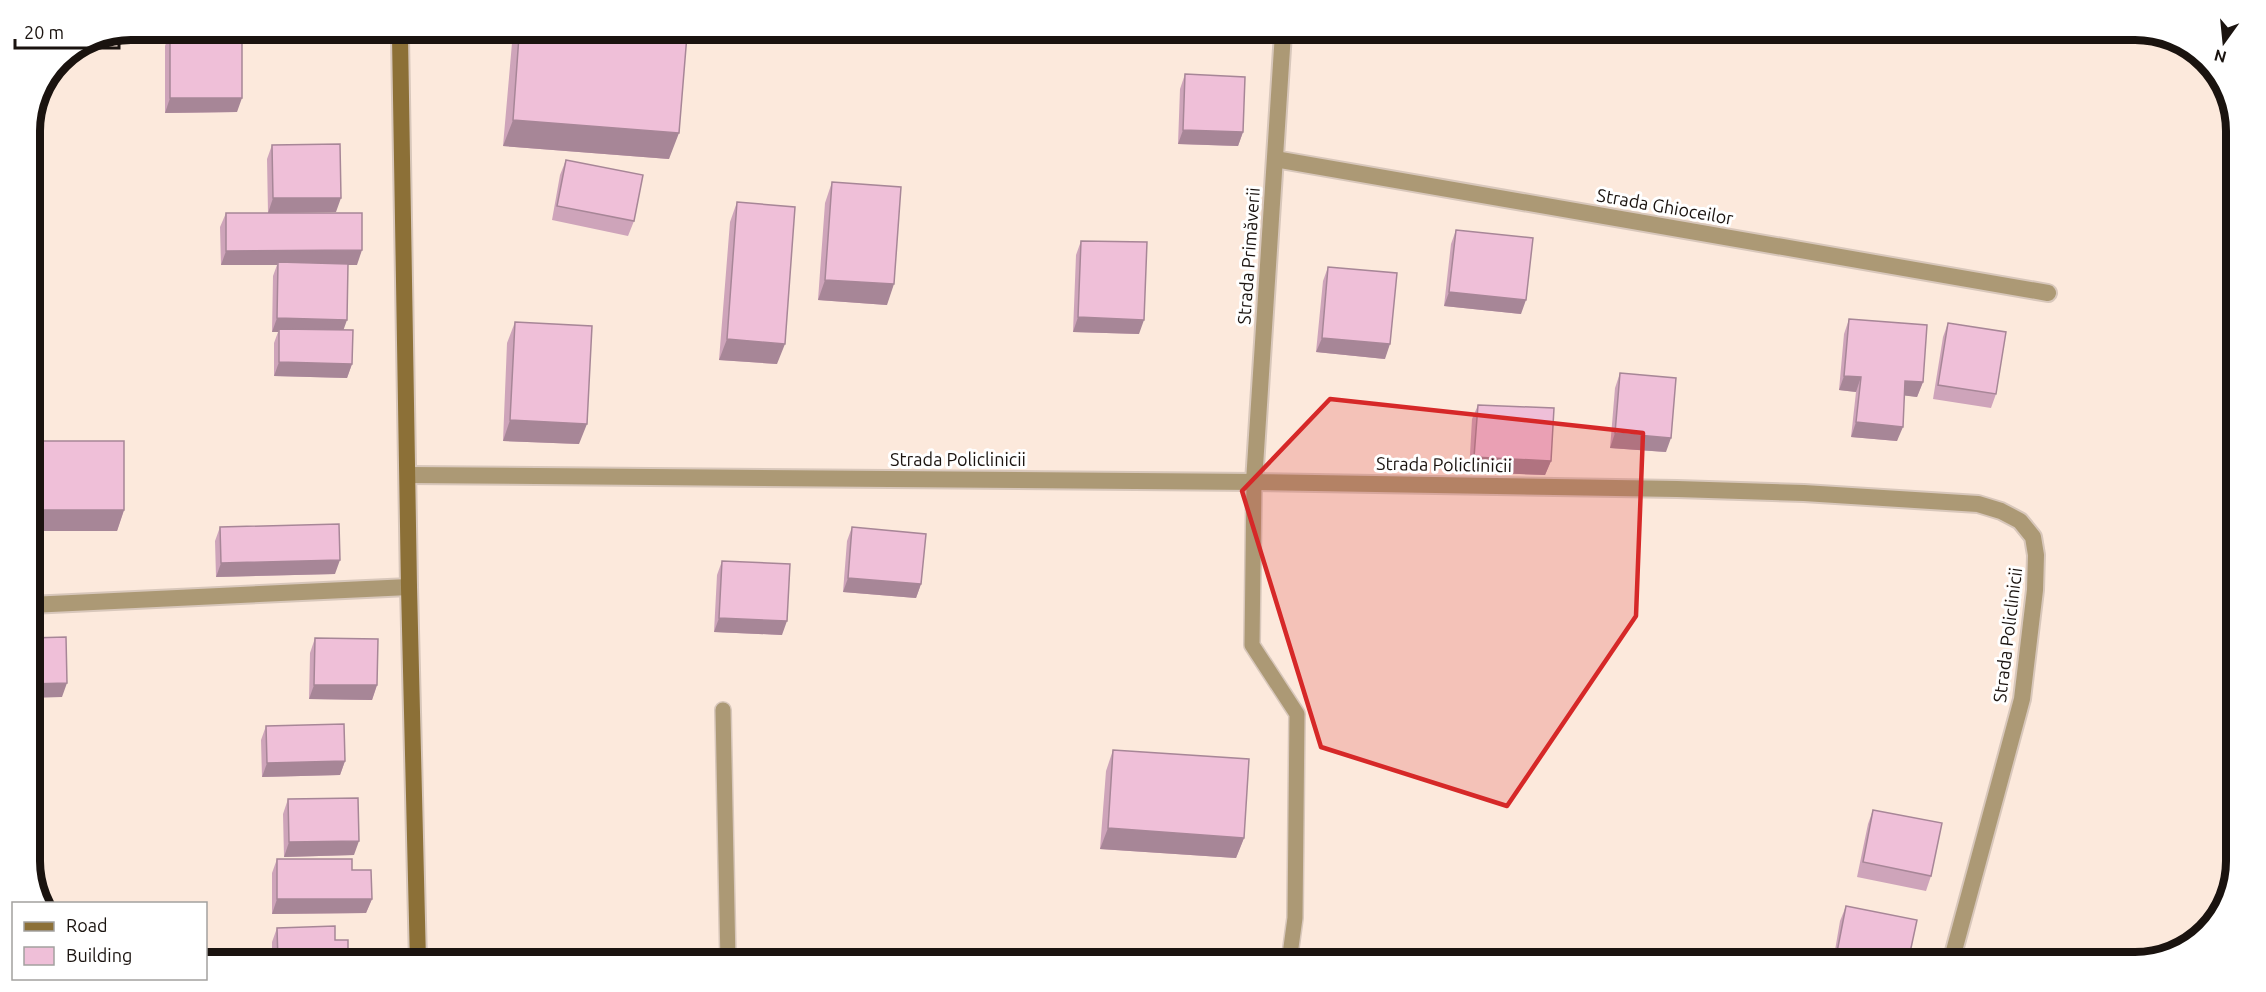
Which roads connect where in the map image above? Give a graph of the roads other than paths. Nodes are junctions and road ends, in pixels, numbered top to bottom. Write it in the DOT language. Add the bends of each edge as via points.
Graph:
graph roads {
  1 [pos="400,41"];
  2 [pos="1282,41"];
  3 [pos="1275,159"];
  4 [pos="2048,293"];
  5 [pos="408,475"];
  6 [pos="1254,482"];
  7 [pos="409,587"];
  8 [pos="41,604"];
  9 [pos="723,711"];
  10 [pos="418,952"];
  11 [pos="728,952"];
  12 [pos="1290,952"];
  13 [pos="1954,952"];
  1 -- 5 [label="main road"];
  2 -- 3 [label="street, Strada Primăverii"];
  3 -- 4 [label="street, Strada Ghioceilor"];
  3 -- 6 [label="street, Strada Primăverii"];
  5 -- 6 [label="street, Strada Policlinicii"];
  5 -- 7 [label="main road"];
  6 -- 12 [label="lane" via="1252,645 1297,714 1295,918"];
  6 -- 13 [label="street, Strada Policlinicii" via="1804,493 1978,504 2020,521 2033,537 2036,555 2022,699"];
  7 -- 8 [label="street"];
  7 -- 10 [label="main road"];
  9 -- 11 [label="lane"];
}
